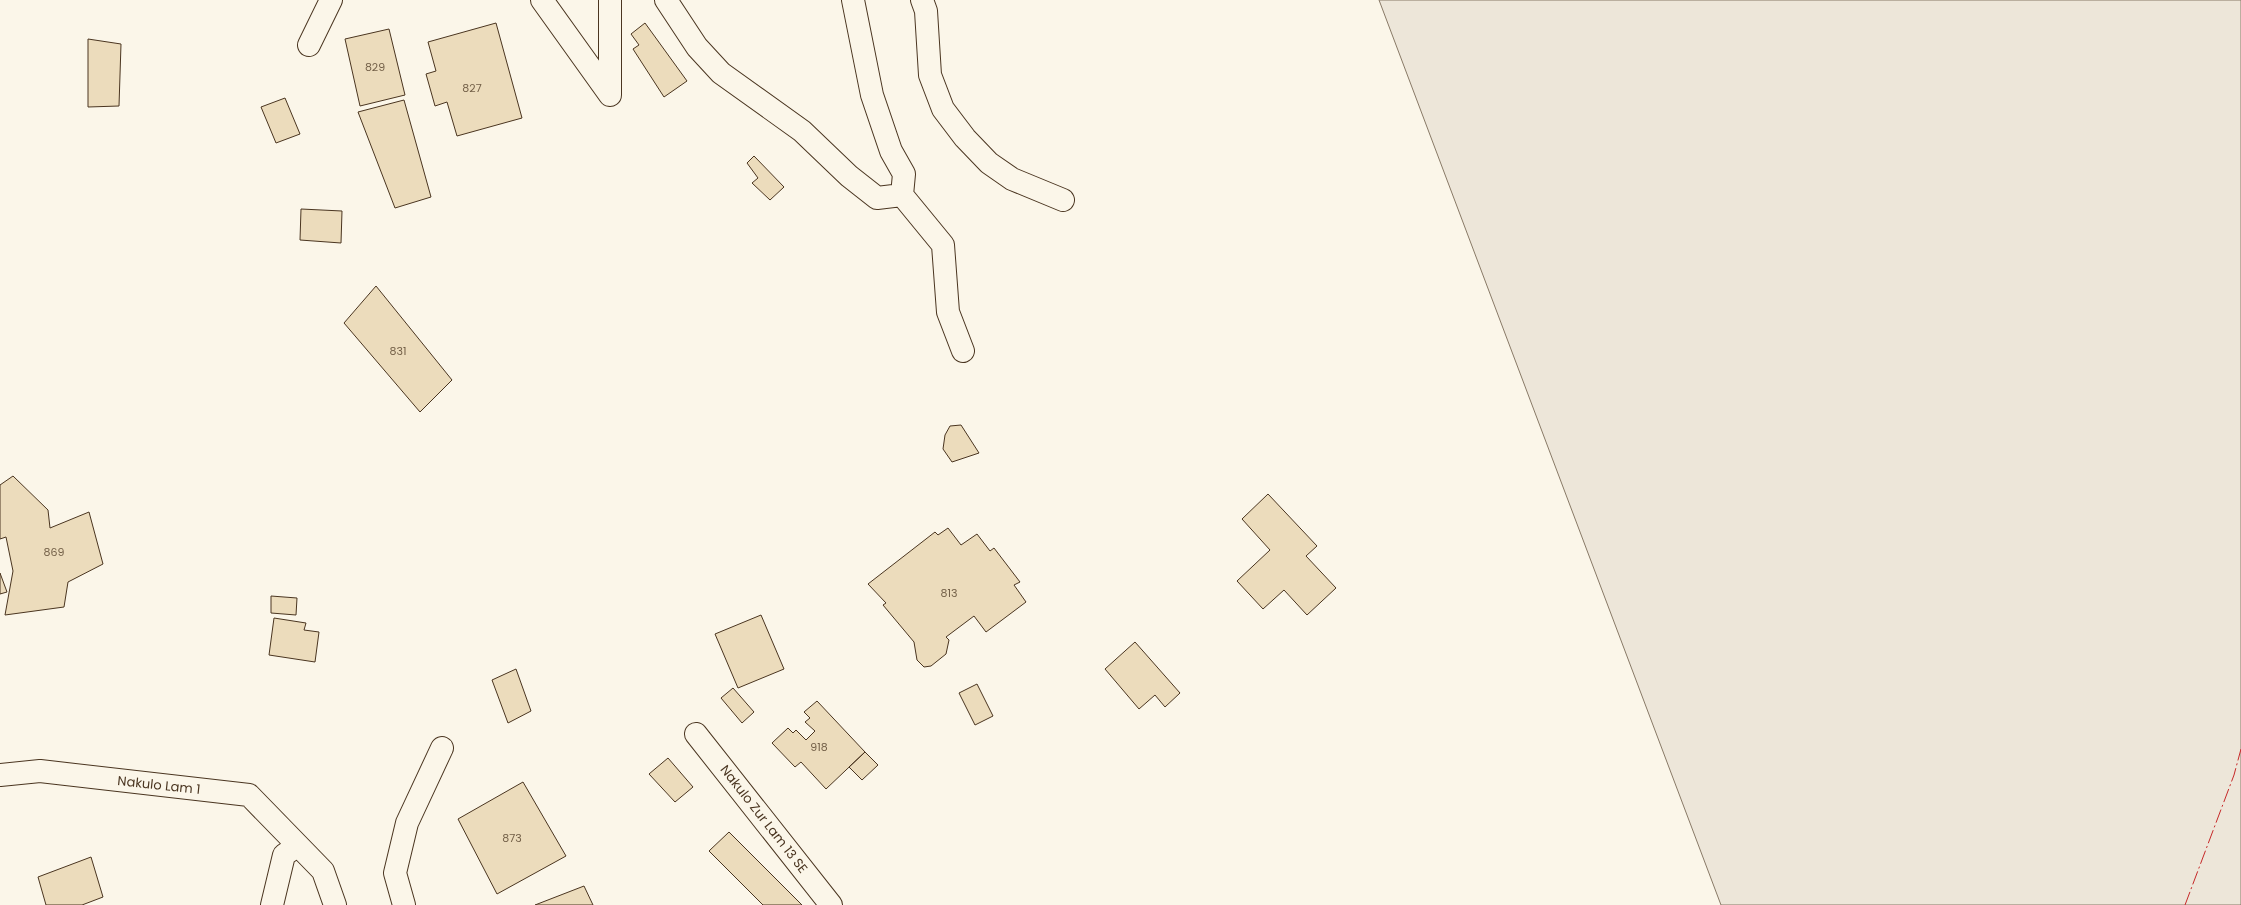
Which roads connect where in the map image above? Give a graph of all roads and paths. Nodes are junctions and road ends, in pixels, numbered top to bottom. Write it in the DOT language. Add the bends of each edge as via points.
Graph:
graph roads {
  1 [pos="331,0"];
  2 [pos="542,0"];
  3 [pos="610,0"];
  4 [pos="666,0"];
  5 [pos="853,0"];
  6 [pos="922,0"];
  7 [pos="309,45"];
  8 [pos="902,195"];
  9 [pos="1063,200"];
  10 [pos="963,351"];
  11 [pos="696,734"];
  12 [pos="442,748"];
  13 [pos="0,775"];
  14 [pos="297,846"];
  15 [pos="272,905"];
  16 [pos="335,905"];
  17 [pos="404,905"];
  18 [pos="831,905"];
  1 -- 7 [label="street"];
  2 -- 3 [label="street" via="610,95"];
  4 -- 8 [label="street" via="697,47 721,73 802,131 849,176 878,198"];
  5 -- 8 [label="street" via="872,95 891,151 904,174"];
  6 -- 9 [label="street" via="926,11 930,74 943,109 965,138 989,163 1012,179"];
  8 -- 10 [label="street" via="943,245 948,312"];
  11 -- 18 [label="street, Nakulo Zur Lam 13 SE"];
  12 -- 17 [label="street" via="407,823 395,873"];
  13 -- 14 [label="street, Nakulo Lam 1" via="40,771 249,795"];
  14 -- 15 [label="street" via="284,855"];
  14 -- 16 [label="street, Nakulo Lam 1" via="323,871"];
}
